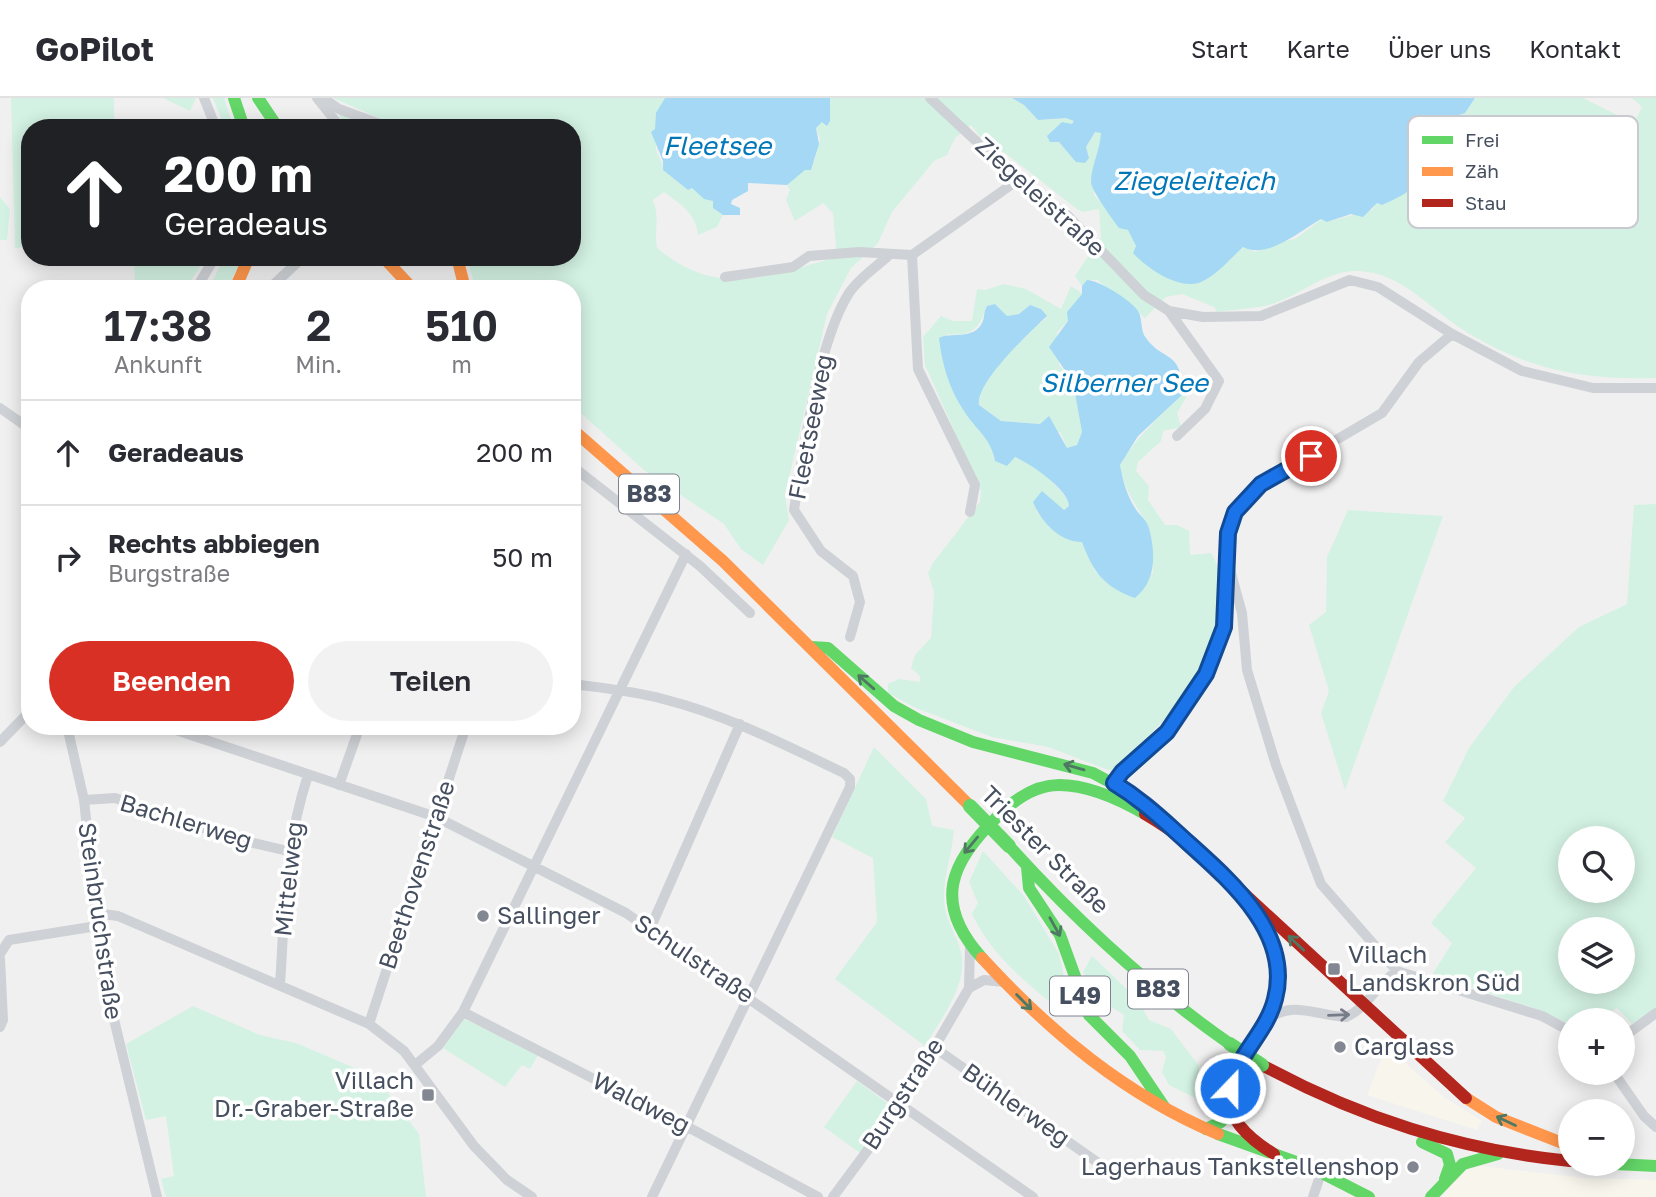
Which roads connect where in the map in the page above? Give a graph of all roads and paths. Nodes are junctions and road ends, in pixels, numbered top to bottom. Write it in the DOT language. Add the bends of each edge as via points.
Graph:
graph roads {
  1 [pos="204,98"];
  2 [pos="234,98"];
  3 [pos="258,98"];
  4 [pos="317,98"];
  5 [pos="323,98"];
  6 [pos="930,98"];
  7 [pos="212,119"];
  8 [pos="241,119"];
  9 [pos="272,119"];
  10 [pos="334,119"];
  11 [pos="366,119"];
  12 [pos="1018,180"];
  13 [pos="912,255"];
  14 [pos="888,256"];
  15 [pos="293,266"];
  16 [pos="391,266"];
  17 [pos="725,276"];
  18 [pos="279,280"];
  19 [pos="405,280"];
  20 [pos="1169,311"];
  21 [pos="1452,334"];
  22 [pos="1656,388"];
  23 [pos="0,408"];
  24 [pos="21,423"];
  25 [pos="1177,436"];
  26 [pos="581,437"];
  27 [pos="581,473"];
  28 [pos="970,512"];
  29 [pos="686,554"];
  30 [pos="1227,559"];
  31 [pos="750,612"];
  32 [pos="850,637"];
  33 [pos="811,647"];
  34 [pos="581,685"];
  35 [pos="620,690"];
  36 [pos="21,720"];
  37 [pos="740,724"];
  38 [pos="69,735"];
  39 [pos="190,735"];
  40 [pos="357,735"];
  41 [pos="463,735"];
  42 [pos="0,742"];
  43 [pos="308,775"];
  44 [pos="1114,783"];
  45 [pos="339,785"];
  46 [pos="84,800"];
  47 [pos="436,817"];
  48 [pos="1172,828"];
  49 [pos="288,851"];
  50 [pos="533,865"];
  51 [pos="1027,867"];
  52 [pos="1238,888"];
  53 [pos="96,914"];
  54 [pos="97,926"];
  55 [pos="650,929"];
  56 [pos="970,945"];
  57 [pos="0,957"];
  58 [pos="1397,971"];
  59 [pos="1004,982"];
  60 [pos="280,985"];
  61 [pos="969,988"];
  62 [pos="749,996"];
  63 [pos="1363,1006"];
  64 [pos="463,1012"];
  65 [pos="1656,1013"];
  66 [pos="1268,1019"];
  67 [pos="369,1024"];
  68 [pos="1558,1025"];
  69 [pos="0,1027"];
  70 [pos="1635,1028"];
  71 [pos="935,1048"];
  72 [pos="415,1065"];
  73 [pos="1622,1085"];
  74 [pos="901,1105"];
  75 [pos="1165,1108"];
  76 [pos="1230,1110"];
  77 [pos="687,1126"];
  78 [pos="1656,1127"];
  79 [pos="1402,1128"];
  80 [pos="1206,1129"];
  81 [pos="1558,1142"];
  82 [pos="1501,1153"];
  83 [pos="1274,1154"];
  84 [pos="1558,1160"];
  85 [pos="1097,1162"];
  86 [pos="1635,1165"];
  87 [pos="1656,1166"];
  88 [pos="1321,1172"];
  89 [pos="1446,1179"];
  90 [pos="157,1197"];
  91 [pos="532,1197"];
  92 [pos="652,1197"];
  93 [pos="818,1197"];
  94 [pos="833,1197"];
  95 [pos="1033,1197"];
  96 [pos="1313,1197"];
  97 [pos="1369,1197"];
  98 [pos="1431,1197"];
  1 -- 7 [label="street"];
  2 -- 8 [label="main road"];
  3 -- 9 [label="main road"];
  4 -- 10 [label="street"];
  5 -- 11 [label="street"];
  6 -- 12 [label="street, Ziegeleistraße"];
  12 -- 13 [label="street"];
  12 -- 20 [label="street, Ziegeleistraße" via="1067,215 1144,295"];
  13 -- 14 [label="street"];
  13 -- 28 [label="street" via="918,369 975,485"];
  14 -- 17 [label="street" via="859,252 809,256 793,267"];
  14 -- 32 [label="street, Fleetseeweg" via="850,292 828,340 794,510 821,551 853,576 860,602"];
  15 -- 18 [label="street"];
  16 -- 19 [label="main road"];
  20 -- 21 [label="street, Ziegeleistraße" via="1203,317 1261,316 1350,280 1378,287"];
  20 -- 25 [label="street" via="1219,381 1205,410"];
  21 -- 22 [label="street, Ziegeleistraße" via="1495,359 1551,380 1593,388"];
  21 -- 30 [label="street" via="1419,362 1382,413 1248,496 1231,524"];
  23 -- 24 [label="street"];
  26 -- 33 [label="main road, Triester Straße / B83" via="690,531"];
  27 -- 29 [label="street"];
  29 -- 31 [label="street"];
  29 -- 35 [label="street"];
  30 -- 44 [label="street" via="1224,627 1206,674 1167,732"];
  30 -- 58 [label="street" via="1242,613 1247,670 1276,765 1321,884"];
  44 -- 33 [label="main road, one-way" via="1074,767 973,742 919,720 894,706 828,648"];
  33 -- 51 [label="main road, Triester Straße / B83, bridge"];
  34 -- 35 [label="street"];
  35 -- 37 [label="street" via="672,701"];
  35 -- 50 [label="street"];
  36 -- 42 [label="street"];
  37 -- 55 [label="street"];
  37 -- 62 [label="street" via="850,779"];
  38 -- 46 [label="street, Steinbruchstraße"];
  39 -- 43 [label="street, Schulstraße"];
  40 -- 45 [label="street"];
  41 -- 47 [label="street, Beethovenstraße"];
  43 -- 45 [label="street, Schulstraße"];
  43 -- 49 [label="street, Mittelweg"];
  44 -- 48 [label="main road"];
  45 -- 47 [label="street, Schulstraße"];
  46 -- 49 [label="street, Bachlerweg" via="115,798 236,839"];
  46 -- 53 [label="street, Steinbruchstraße"];
  47 -- 50 [label="street, Schulstraße"];
  47 -- 67 [label="street, Beethovenstraße"];
  48 -- 52 [label="main road, L49"];
  48 -- 56 [label="main road, L49, one-way" via="1090,789 1056,785 1028,792 968,846 956,871 953,907"];
  49 -- 60 [label="street, Mittelweg"];
  50 -- 55 [label="street, Schulstraße"];
  50 -- 64 [label="street"];
  51 -- 75 [label="main road, L49, one-way" via="1029,888 1060,935 1089,1015 1130,1056"];
  51 -- 79 [label="main road, Triester Straße / B83, bridge" via="1138,973 1230,1044 1328,1100"];
  63 -- 52 [label="main road, one-way"];
  52 -- 66 [label="main road, L49" via="1276,955 1278,986"];
  53 -- 54 [label="street, Steinbruchstraße"];
  53 -- 60 [label="street" via="118,916"];
  54 -- 57 [label="street" via="9,940"];
  54 -- 90 [label="street, Steinbruchstraße" via="102,971"];
  55 -- 62 [label="street, Schulstraße"];
  56 -- 59 [label="main road, L49"];
  56 -- 61 [label="street, Burgstraße"];
  57 -- 69 [label="street"];
  58 -- 63 [label="street" via="1380,983"];
  58 -- 68 [label="street"];
  59 -- 61 [label="street" via="985,980"];
  59 -- 75 [label="main road, L49, one-way" via="1068,1043"];
  60 -- 67 [label="street"];
  61 -- 71 [label="street, Burgstraße"];
  62 -- 74 [label="street, Schulstraße"];
  62 -- 77 [label="street"];
  66 -- 63 [label="street, one-way" via="1297,1008 1346,1017"];
  81 -- 63 [label="main road, one-way" via="1475,1105"];
  64 -- 72 [label="street" via="438,1046"];
  64 -- 77 [label="street, Waldweg"];
  65 -- 70 [label="street"];
  66 -- 76 [label="main road, L49" via="1236,1067"];
  67 -- 72 [label="street"];
  71 -- 74 [label="street, Burgstraße"];
  71 -- 85 [label="street, Bühlerweg"];
  72 -- 91 [label="street" via="474,1146 507,1180"];
  73 -- 78 [label="street"];
  74 -- 94 [label="street, Burgstraße"];
  74 -- 95 [label="street, Schulstraße"];
  75 -- 80 [label="main road, L49"];
  76 -- 80 [label="main road" via="1221,1122"];
  76 -- 83 [label="main road, L49" via="1244,1133"];
  77 -- 92 [label="street"];
  77 -- 93 [label="street, Waldweg"];
  79 -- 82 [label="main road, Triester Straße / B83"];
  79 -- 89 [label="main road" via="1414,1140 1447,1154"];
  80 -- 83 [label="main road, L49"];
  82 -- 84 [label="main road, Triester Straße / B83"];
  82 -- 89 [label="main road" via="1472,1160"];
  83 -- 88 [label="main road, L49"];
  86 -- 87 [label="main road"];
  88 -- 96 [label="street"];
  88 -- 97 [label="main road, L49"];
  89 -- 98 [label="main road"];
}
